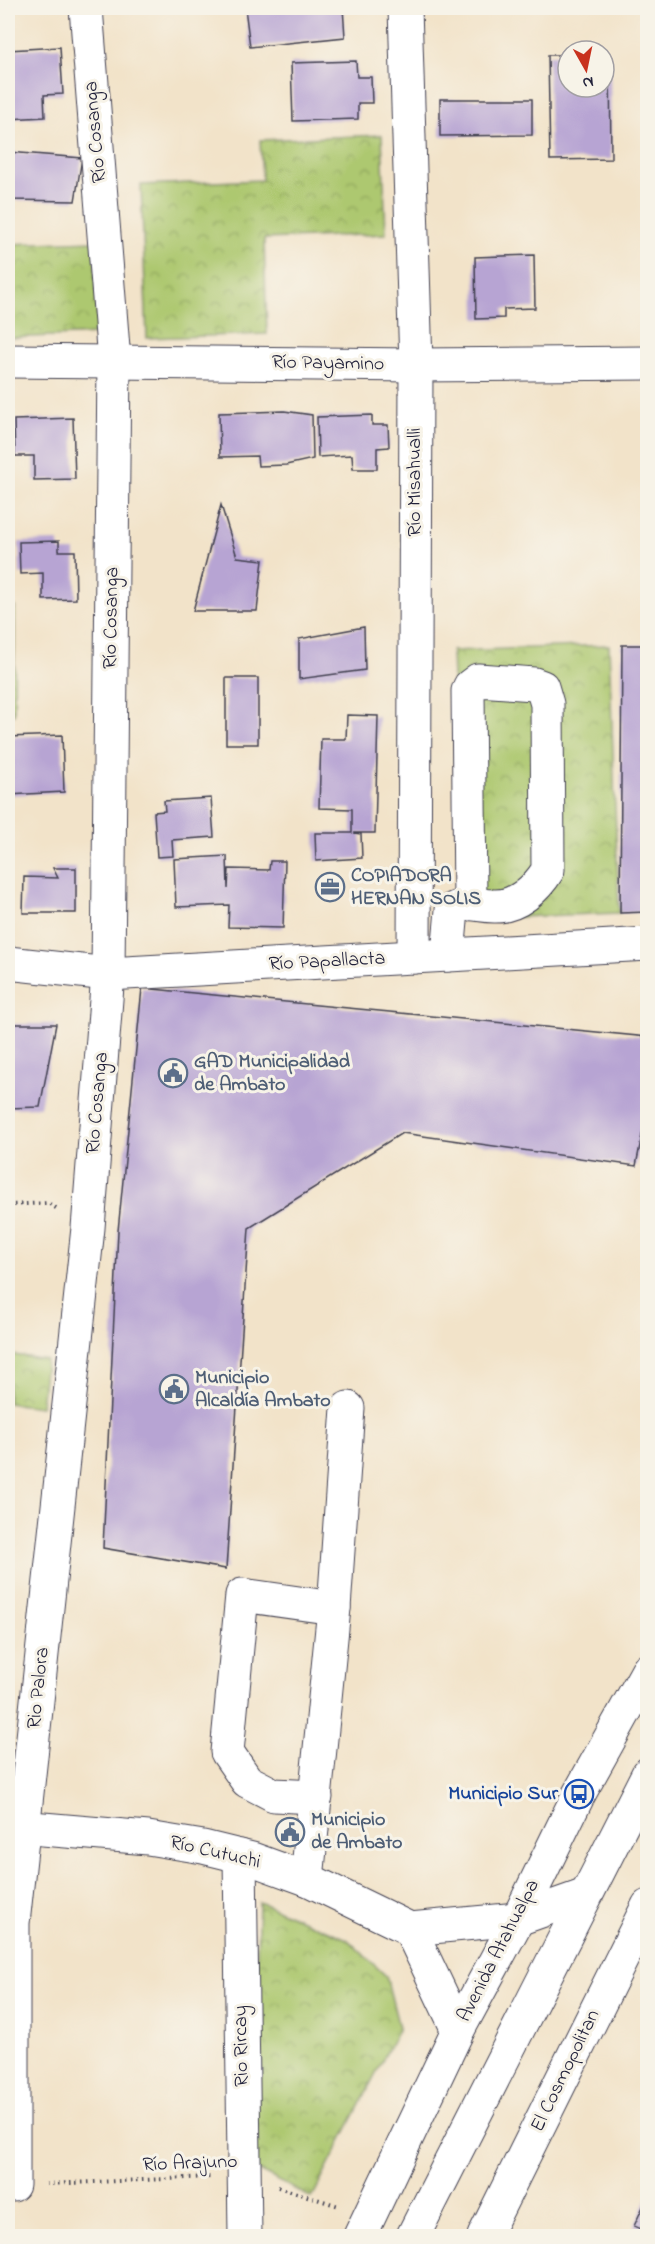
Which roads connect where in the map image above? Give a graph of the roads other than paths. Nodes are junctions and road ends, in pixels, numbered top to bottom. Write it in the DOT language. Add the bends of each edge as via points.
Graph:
graph roads {
  1 [pos="86,8"];
  2 [pos="405,8"];
  3 [pos="8,361"];
  4 [pos="114,361"];
  5 [pos="648,363"];
  6 [pos="416,365"];
  7 [pos="470,902"];
  8 [pos="648,944"];
  9 [pos="448,955"];
  10 [pos="414,957"];
  11 [pos="8,963"];
  12 [pos="108,974"];
  13 [pos="88,1228"];
  14 [pos="348,1408"];
  15 [pos="334,1608"];
  16 [pos="648,1670"];
  17 [pos="648,1774"];
  18 [pos="316,1797"];
  19 [pos="16,1826"];
  20 [pos="240,1856"];
  21 [pos="307,1879"];
  22 [pos="583,1896"];
  23 [pos="648,1906"];
  24 [pos="518,1919"];
  25 [pos="410,1929"];
  26 [pos="458,2030"];
  27 [pos="13,2185"];
  28 [pos="364,2227"];
  29 [pos="245,2236"];
  30 [pos="413,2236"];
  31 [pos="484,2236"];
  1 -- 4 [label="street, Río Cosanga"];
  2 -- 6 [label="street, Río Misahualli"];
  3 -- 4 [label="street, Río Payamino"];
  4 -- 6 [label="street, Río Payamino"];
  4 -- 12 [label="street, Río Cosanga"];
  5 -- 6 [label="street, Río Payamino"];
  6 -- 10 [label="street, Río Misahualli"];
  7 -- 7 [label="street" via="495,907 515,902 539,885 548,870 547,704 542,687 534,684 478,680 468,691"];
  7 -- 9 [label="street" via="452,910"];
  8 -- 9 [label="street, Río Papallacta"];
  9 -- 10 [label="street, Río Papallacta"];
  10 -- 12 [label="street, Río Papallacta"];
  11 -- 12 [label="street, Río Papallacta"];
  12 -- 13 [label="street, Río Cosanga"];
  13 -- 19 [label="street, Rio Palora"];
  14 -- 15 [label="street"];
  15 -- 18 [label="street"];
  15 -- 18 [label="street" via="242,1595 227,1752 247,1781 274,1795"];
  16 -- 24 [label="street, Avenida Atahualpa" via="579,1794"];
  17 -- 22 [label="street"];
  18 -- 21 [label="street"];
  19 -- 20 [label="street, Río Cutuchi" via="148,1838"];
  19 -- 27 [label="street, Rio Palora"];
  20 -- 21 [label="street, Río Cutuchi"];
  20 -- 29 [label="street, Rio Rircay"];
  21 -- 25 [label="street, Río Cutuchi"];
  22 -- 24 [label="street"];
  22 -- 30 [label="street"];
  23 -- 31 [label="street, El Cosmopolitan"];
  24 -- 25 [label="street"];
  24 -- 26 [label="street, Avenida Atahualpa"];
  25 -- 26 [label="street"];
  26 -- 28 [label="street, Avenida Atahualpa"];
}
